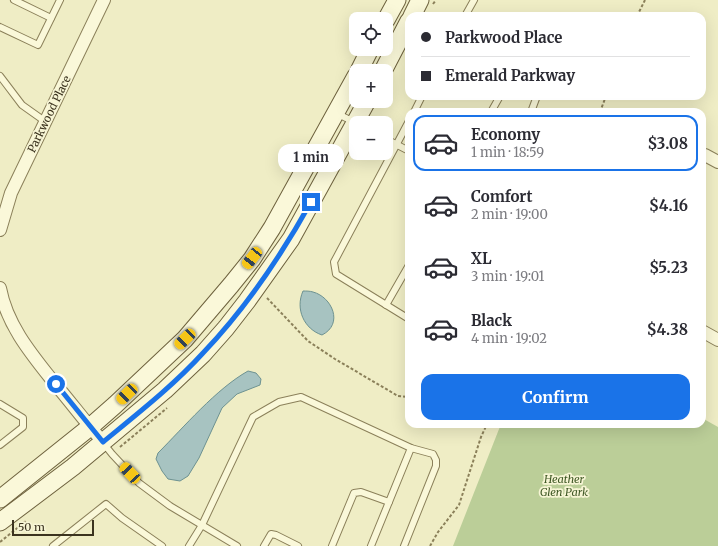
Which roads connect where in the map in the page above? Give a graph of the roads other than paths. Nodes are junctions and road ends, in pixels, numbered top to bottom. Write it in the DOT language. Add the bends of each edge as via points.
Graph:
graph roads {
  1 [pos="14,0"];
  2 [pos="60,0"];
  3 [pos="104,0"];
  4 [pos="397,0"];
  5 [pos="420,0"];
  6 [pos="474,0"];
  7 [pos="390,12"];
  8 [pos="414,12"];
  9 [pos="467,12"];
  10 [pos="51,18"];
  11 [pos="0,27"];
  12 [pos="405,29"];
  13 [pos="387,64"];
  14 [pos="0,76"];
  15 [pos="349,89"];
  16 [pos="336,113"];
  17 [pos="349,120"];
  18 [pos="46,122"];
  19 [pos="405,129"];
  20 [pos="349,135"];
  21 [pos="393,142"];
  22 [pos="397,144"];
  23 [pos="405,149"];
  24 [pos="706,156"];
  25 [pos="718,162"];
  26 [pos="0,230"];
  27 [pos="405,272"];
  28 [pos="0,288"];
  29 [pos="386,305"];
  30 [pos="405,317"];
  31 [pos="706,333"];
  32 [pos="718,340"];
  33 [pos="0,404"];
  34 [pos="90,427"];
  35 [pos="103,442"];
  36 [pos="0,445"];
  37 [pos="411,448"];
  38 [pos="0,499"];
  39 [pos="389,502"];
  40 [pos="0,522"];
  41 [pos="202,525"];
  42 [pos="53,546"];
  43 [pos="162,546"];
  44 [pos="189,546"];
  45 [pos="237,546"];
  46 [pos="264,546"];
  47 [pos="298,546"];
  48 [pos="332,546"];
  49 [pos="371,546"];
  50 [pos="404,546"];
  1 -- 10 [label="lane"];
  2 -- 10 [label="lane"];
  3 -- 18 [label="street, Parkwood Place"];
  4 -- 7 [label="main road"];
  5 -- 8 [label="main road"];
  6 -- 9 [label="lane"];
  10 -- 11 [label="lane" via="38,45"];
  12 -- 13 [label="main road"];
  14 -- 18 [label="lane" via="22,105"];
  15 -- 16 [label="main road"];
  16 -- 17 [label="lane"];
  16 -- 34 [label="main road" via="272,228 231,285 185,339"];
  18 -- 26 [label="street, Parkwood Place" via="11,193"];
  19 -- 22 [label="lane"];
  20 -- 35 [label="main road" via="291,239 226,328 165,390"];
  21 -- 22 [label="lane"];
  22 -- 23 [label="lane"];
  22 -- 29 [label="lane" via="334,262 336,274"];
  24 -- 25 [label="street"];
  27 -- 29 [label="lane"];
  28 -- 34 [label="street" via="18,335"];
  29 -- 30 [label="lane"];
  31 -- 32 [label="street"];
  33 -- 36 [label="lane" via="23,418 23,427"];
  34 -- 35 [label="street"];
  34 -- 38 [label="main road"];
  35 -- 40 [label="main road"];
  35 -- 41 [label="lane" via="139,482 170,506"];
  37 -- 39 [label="lane"];
  37 -- 41 [label="lane" via="301,397 279,402 253,417"];
  37 -- 50 [label="lane" via="433,454 436,466"];
  39 -- 48 [label="lane" via="361,492 354,493"];
  39 -- 49 [label="lane"];
  41 -- 44 [label="lane"];
  41 -- 45 [label="lane"];
  42 -- 43 [label="lane" via="106,504"];
  46 -- 47 [label="lane" via="272,534 276,534"];
}
